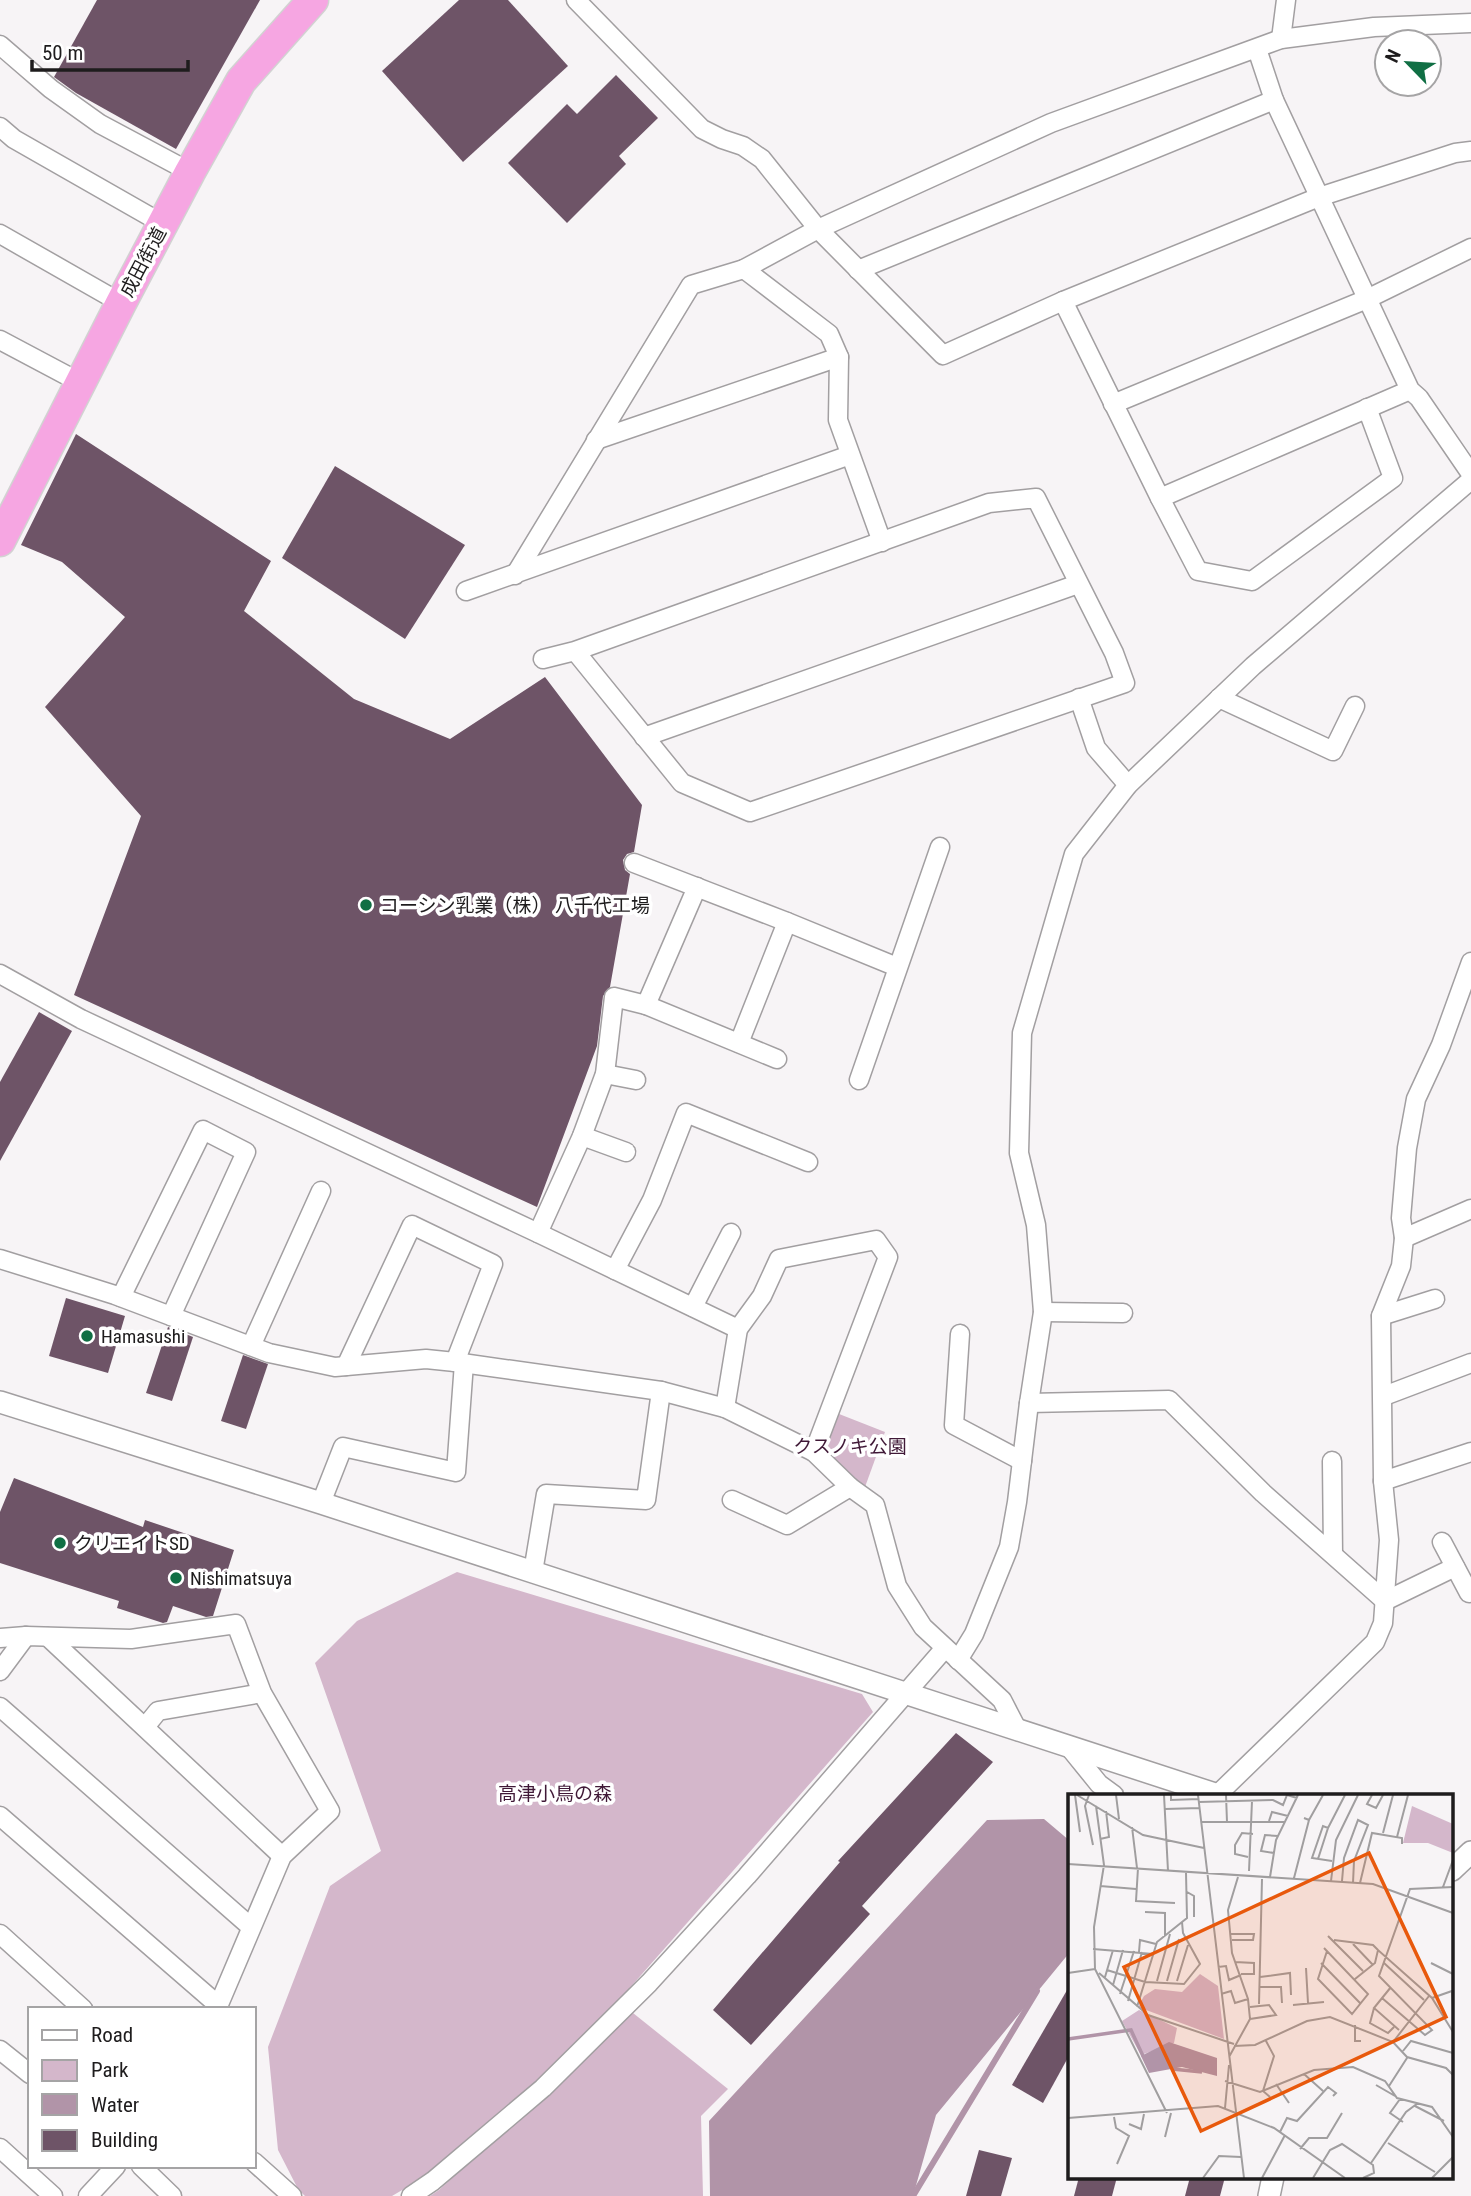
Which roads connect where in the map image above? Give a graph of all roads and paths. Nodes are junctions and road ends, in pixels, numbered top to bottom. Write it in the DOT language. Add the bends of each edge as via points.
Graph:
graph roads {
  1 [pos="313,0"];
  2 [pos="576,0"];
  3 [pos="1286,0"];
  4 [pos="1471,23"];
  5 [pos="1281,39"];
  6 [pos="0,45"];
  7 [pos="1257,48"];
  8 [pos="1273,100"];
  9 [pos="0,127"];
  10 [pos="1471,151"];
  11 [pos="190,172"];
  12 [pos="1319,197"];
  13 [pos="163,223"];
  14 [pos="818,229"];
  15 [pos="0,234"];
  16 [pos="1471,247"];
  17 [pos="744,269"];
  18 [pos="858,270"];
  19 [pos="1367,299"];
  20 [pos="1063,301"];
  21 [pos="121,303"];
  22 [pos="0,340"];
  23 [pos="839,357"];
  24 [pos="81,383"];
  25 [pos="1410,390"];
  26 [pos="1113,404"];
  27 [pos="1367,408"];
  28 [pos="596,440"];
  29 [pos="850,455"];
  30 [pos="1471,474"];
  31 [pos="1471,480"];
  32 [pos="1160,498"];
  33 [pos="0,541"];
  34 [pos="882,542"];
  35 [pos="516,575"];
  36 [pos="1078,584"];
  37 [pos="466,591"];
  38 [pos="575,650"];
  39 [pos="543,659"];
  40 [pos="1079,698"];
  41 [pos="1219,698"];
  42 [pos="1355,706"];
  43 [pos="644,737"];
  44 [pos="1128,785"];
  45 [pos="940,847"];
  46 [pos="634,863"];
  47 [pos="697,887"];
  48 [pos="788,922"];
  49 [pos="1471,962"];
  50 [pos="897,967"];
  51 [pos="0,974"];
  52 [pos="646,1005"];
  53 [pos="739,1043"];
  54 [pos="777,1059"];
  55 [pos="605,1074"];
  56 [pos="636,1080"];
  57 [pos="859,1080"];
  58 [pos="582,1136"];
  59 [pos="626,1152"];
  60 [pos="808,1162"];
  61 [pos="321,1191"];
  62 [pos="1471,1209"];
  63 [pos="538,1233"];
  64 [pos="731,1233"];
  65 [pos="1404,1238"];
  66 [pos="0,1259"];
  67 [pos="615,1270"];
  68 [pos="121,1297"];
  69 [pos="1435,1299"];
  70 [pos="693,1307"];
  71 [pos="1044,1312"];
  72 [pos="1124,1313"];
  73 [pos="172,1316"];
  74 [pos="1381,1316"];
  75 [pos="738,1329"];
  76 [pos="960,1334"];
  77 [pos="251,1346"];
  78 [pos="460,1362"];
  79 [pos="1471,1363"];
  80 [pos="346,1366"];
  81 [pos="662,1391"];
  82 [pos="1384,1396"];
  83 [pos="0,1402"];
  84 [pos="1029,1403"];
  85 [pos="725,1408"];
  86 [pos="814,1452"];
  87 [pos="1471,1452"];
  88 [pos="1022,1461"];
  89 [pos="1332,1461"];
  90 [pos="1383,1481"];
  91 [pos="850,1487"];
  92 [pos="732,1500"];
  93 [pos="321,1503"];
  94 [pos="1442,1542"];
  95 [pos="1332,1554"];
  96 [pos="1455,1567"];
  97 [pos="533,1572"];
  98 [pos="1469,1593"];
  99 [pos="1385,1601"];
  100 [pos="26,1636"];
  101 [pos="48,1637"];
  102 [pos="0,1638"];
  103 [pos="951,1654"];
  104 [pos="0,1671"];
  105 [pos="262,1693"];
  106 [pos="907,1694"];
  107 [pos="0,1707"];
  108 [pos="145,1727"];
  109 [pos="1018,1731"];
  110 [pos="1069,1747"];
  111 [pos="1113,1794"];
  112 [pos="1214,1794"];
  113 [pos="1218,1794"];
  114 [pos="0,1816"];
  115 [pos="1471,1852"];
  116 [pos="282,1856"];
  117 [pos="1454,1868"];
  118 [pos="1454,1871"];
  119 [pos="1471,1877"];
  120 [pos="251,1927"];
  121 [pos="0,1936"];
  122 [pos="81,2007"];
  123 [pos="218,2007"];
  124 [pos="0,2050"];
  125 [pos="28,2072"];
  126 [pos="0,2148"];
  127 [pos="256,2164"];
  128 [pos="114,2168"];
  129 [pos="143,2168"];
  130 [pos="1273,2178"];
  131 [pos="53,2196"];
  132 [pos="88,2196"];
  133 [pos="172,2196"];
  134 [pos="292,2196"];
  135 [pos="411,2196"];
  136 [pos="1269,2196"];
  1 -- 11 [label="highway, 成田街道" via="241,81"];
  2 -- 14 [label="street" via="702,129 762,159"];
  3 -- 5 [label="street"];
  4 -- 5 [label="street" via="1374,27"];
  5 -- 7 [label="street"];
  6 -- 11 [label="street" via="100,124"];
  7 -- 8 [label="street"];
  7 -- 14 [label="street" via="1051,123"];
  8 -- 12 [label="street"];
  8 -- 18 [label="street"];
  9 -- 13 [label="street"];
  10 -- 12 [label="street"];
  11 -- 13 [label="highway, 成田街道"];
  12 -- 19 [label="street"];
  12 -- 20 [label="street"];
  13 -- 21 [label="highway, 成田街道"];
  14 -- 17 [label="street"];
  14 -- 18 [label="street"];
  15 -- 21 [label="street"];
  16 -- 19 [label="street"];
  17 -- 23 [label="street" via="829,334"];
  17 -- 28 [label="street" via="691,285"];
  18 -- 20 [label="street" via="943,355"];
  19 -- 25 [label="street"];
  19 -- 26 [label="street"];
  20 -- 26 [label="street"];
  21 -- 24 [label="highway, 成田街道"];
  22 -- 24 [label="street"];
  23 -- 28 [label="street"];
  23 -- 29 [label="street" via="838,420"];
  24 -- 33 [label="highway, 成田街道"];
  25 -- 27 [label="street"];
  25 -- 30 [label="street"];
  26 -- 32 [label="street"];
  27 -- 32 [label="street"];
  27 -- 32 [label="street" via="1393,478 1252,581 1198,571"];
  28 -- 35 [label="street"];
  29 -- 34 [label="street"];
  29 -- 35 [label="street"];
  31 -- 41 [label="street"];
  34 -- 36 [label="street" via="989,503 1036,498"];
  34 -- 38 [label="street"];
  35 -- 37 [label="street"];
  36 -- 40 [label="street" via="1125,683"];
  36 -- 43 [label="street"];
  38 -- 39 [label="street"];
  38 -- 43 [label="street"];
  40 -- 43 [label="street" via="750,812 682,783"];
  40 -- 44 [label="street" via="1096,748"];
  41 -- 42 [label="street" via="1333,751"];
  41 -- 44 [label="street"];
  44 -- 71 [label="street" via="1074,853 1022,1033 1019,1153 1036,1225"];
  45 -- 50 [label="street"];
  46 -- 47 [label="street"];
  47 -- 48 [label="street"];
  47 -- 52 [label="street"];
  48 -- 50 [label="street"];
  48 -- 53 [label="street"];
  49 -- 65 [label="street" via="1416,1099 1407,1148 1401,1218"];
  50 -- 57 [label="street"];
  51 -- 63 [label="street" via="81,1019"];
  52 -- 53 [label="street"];
  52 -- 55 [label="street" via="614,998"];
  53 -- 54 [label="street"];
  55 -- 56 [label="street"];
  55 -- 58 [label="street"];
  58 -- 59 [label="street"];
  58 -- 63 [label="street"];
  60 -- 67 [label="street" via="685,1113 652,1200"];
  61 -- 77 [label="street"];
  62 -- 65 [label="street"];
  63 -- 67 [label="street"];
  64 -- 70 [label="street"];
  65 -- 74 [label="street" via="1401,1266"];
  66 -- 68 [label="street"];
  67 -- 70 [label="street"];
  68 -- 73 [label="street"];
  68 -- 73 [label="street" via="203,1130 246,1152"];
  69 -- 74 [label="street"];
  70 -- 75 [label="street"];
  71 -- 72 [label="street"];
  71 -- 84 [label="street"];
  73 -- 77 [label="street"];
  74 -- 82 [label="street"];
  75 -- 85 [label="street"];
  75 -- 86 [label="street" via="762,1296 779,1259 876,1240 888,1257"];
  76 -- 88 [label="street" via="954,1425"];
  77 -- 80 [label="street"];
  78 -- 80 [label="street" via="426,1359"];
  78 -- 80 [label="street" via="494,1264 412,1225"];
  78 -- 81 [label="street"];
  78 -- 93 [label="street" via="456,1472 344,1447"];
  79 -- 82 [label="street"];
  81 -- 85 [label="street"];
  81 -- 97 [label="street" via="646,1500 546,1494"];
  82 -- 90 [label="street"];
  83 -- 93 [label="street"];
  84 -- 88 [label="street"];
  84 -- 95 [label="street" via="1169,1400"];
  85 -- 86 [label="street"];
  86 -- 91 [label="street"];
  87 -- 90 [label="street"];
  88 -- 103 [label="street" via="1009,1547 974,1633"];
  89 -- 95 [label="street"];
  90 -- 99 [label="street" via="1390,1540"];
  91 -- 92 [label="street" via="787,1525"];
  91 -- 103 [label="street" via="875,1506 897,1586 923,1627"];
  93 -- 97 [label="street"];
  94 -- 96 [label="street"];
  95 -- 99 [label="street"];
  96 -- 98 [label="street"];
  96 -- 99 [label="street"];
  97 -- 106 [label="street"];
  99 -- 113 [label="street" via="1383,1623 1374,1642"];
  100 -- 101 [label="street"];
  100 -- 102 [label="street"];
  100 -- 104 [label="street"];
  101 -- 105 [label="street" via="131,1639 236,1624"];
  101 -- 108 [label="street"];
  103 -- 106 [label="street"];
  103 -- 109 [label="street" via="1002,1700"];
  105 -- 108 [label="street" via="158,1711"];
  105 -- 116 [label="street" via="330,1811"];
  106 -- 109 [label="street"];
  106 -- 135 [label="street" via="649,1983 543,2088"];
  107 -- 120 [label="street"];
  108 -- 116 [label="street"];
  109 -- 110 [label="street"];
  110 -- 111 [label="street"];
  110 -- 112 [label="street"];
  114 -- 123 [label="street"];
  115 -- 117 [label="street"];
  116 -- 120 [label="street"];
  118 -- 119 [label="street"];
  120 -- 123 [label="street"];
  121 -- 122 [label="street"];
  124 -- 125 [label="street"];
  126 -- 131 [label="street"];
  127 -- 134 [label="street"];
  128 -- 132 [label="street"];
  129 -- 133 [label="street"];
  130 -- 136 [label="street"];
}
